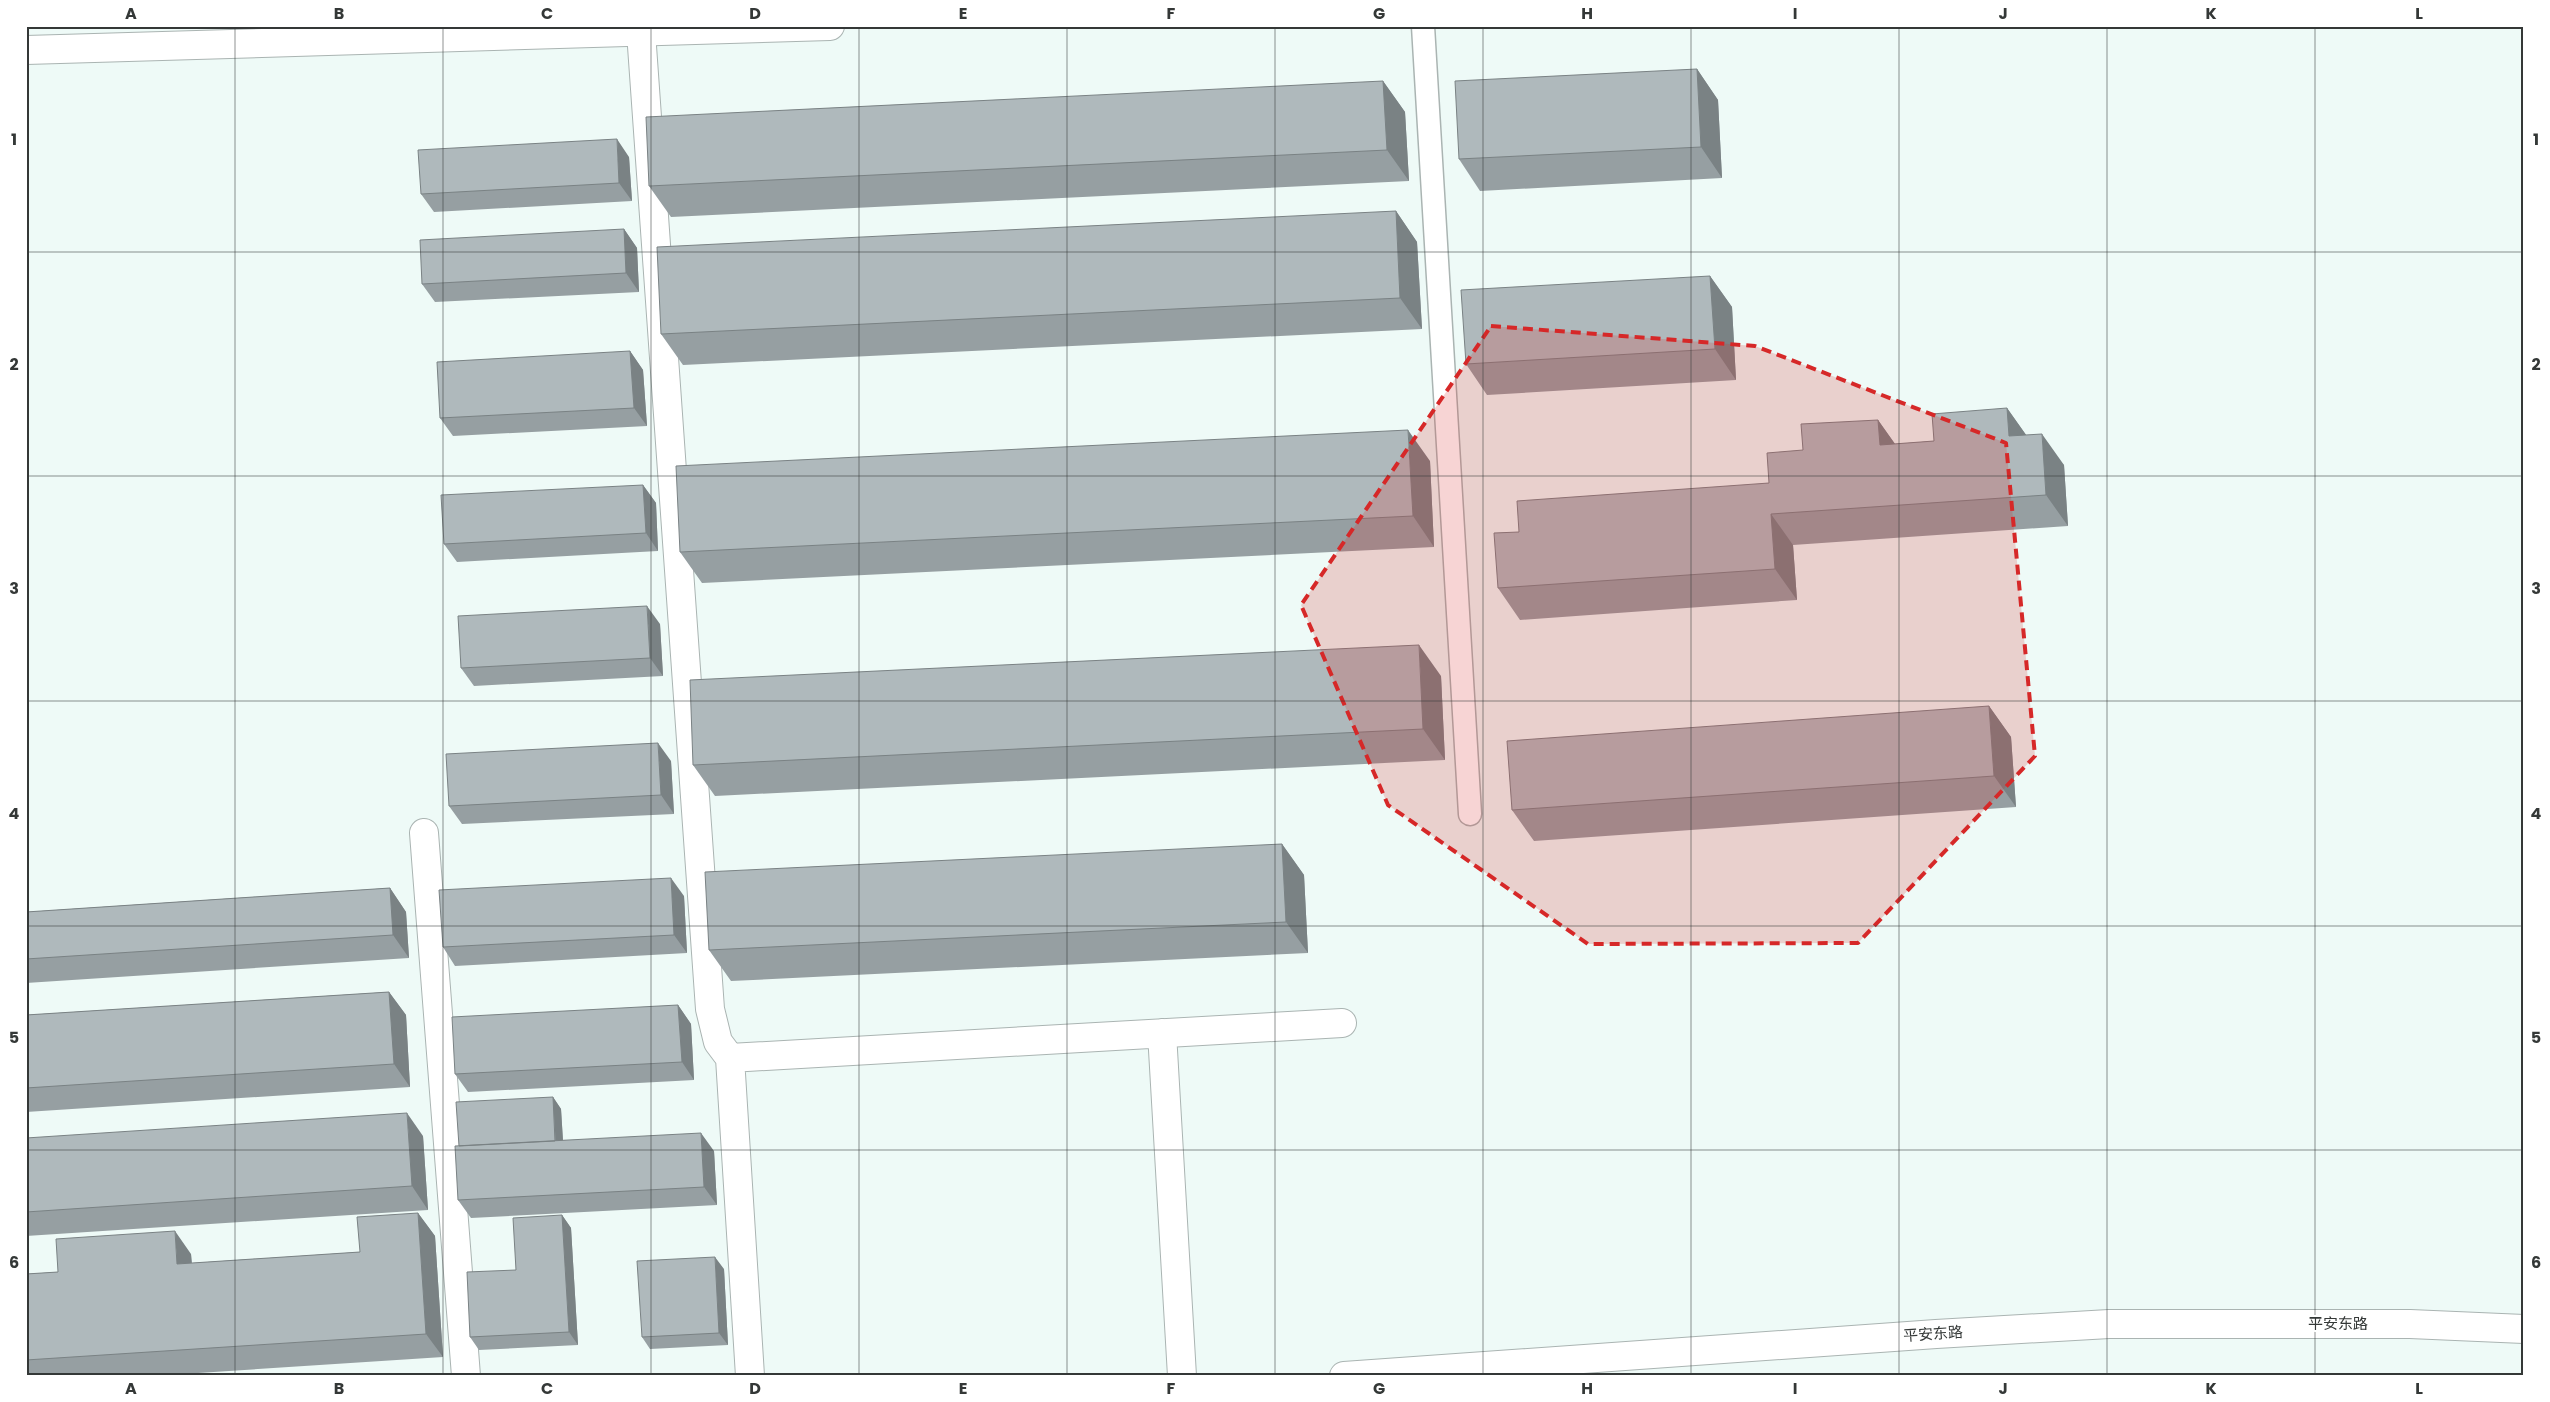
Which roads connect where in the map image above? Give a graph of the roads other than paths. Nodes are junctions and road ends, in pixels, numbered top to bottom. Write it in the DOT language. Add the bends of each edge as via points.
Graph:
graph roads {
  1 [pos="830,26"];
  2 [pos="1424,26"];
  3 [pos="642,32"];
  4 [pos="26,50"];
  5 [pos="1470,814"];
  6 [pos="424,833"];
  7 [pos="1342,1023"];
  8 [pos="1162,1033"];
  9 [pos="730,1058"];
  10 [pos="2524,1329"];
  11 [pos="466,1376"];
  12 [pos="750,1376"];
  13 [pos="1182,1376"];
  14 [pos="1344,1376"];
  1 -- 3 [label="street"];
  2 -- 5 [label="lane"];
  3 -- 4 [label="street"];
  3 -- 9 [label="street" via="710,1009 718,1042"];
  6 -- 11 [label="street"];
  7 -- 8 [label="street"];
  8 -- 9 [label="street"];
  8 -- 13 [label="street"];
  9 -- 12 [label="street"];
  10 -- 14 [label="street, 平安东路" via="2410,1324 2109,1324"];
}
